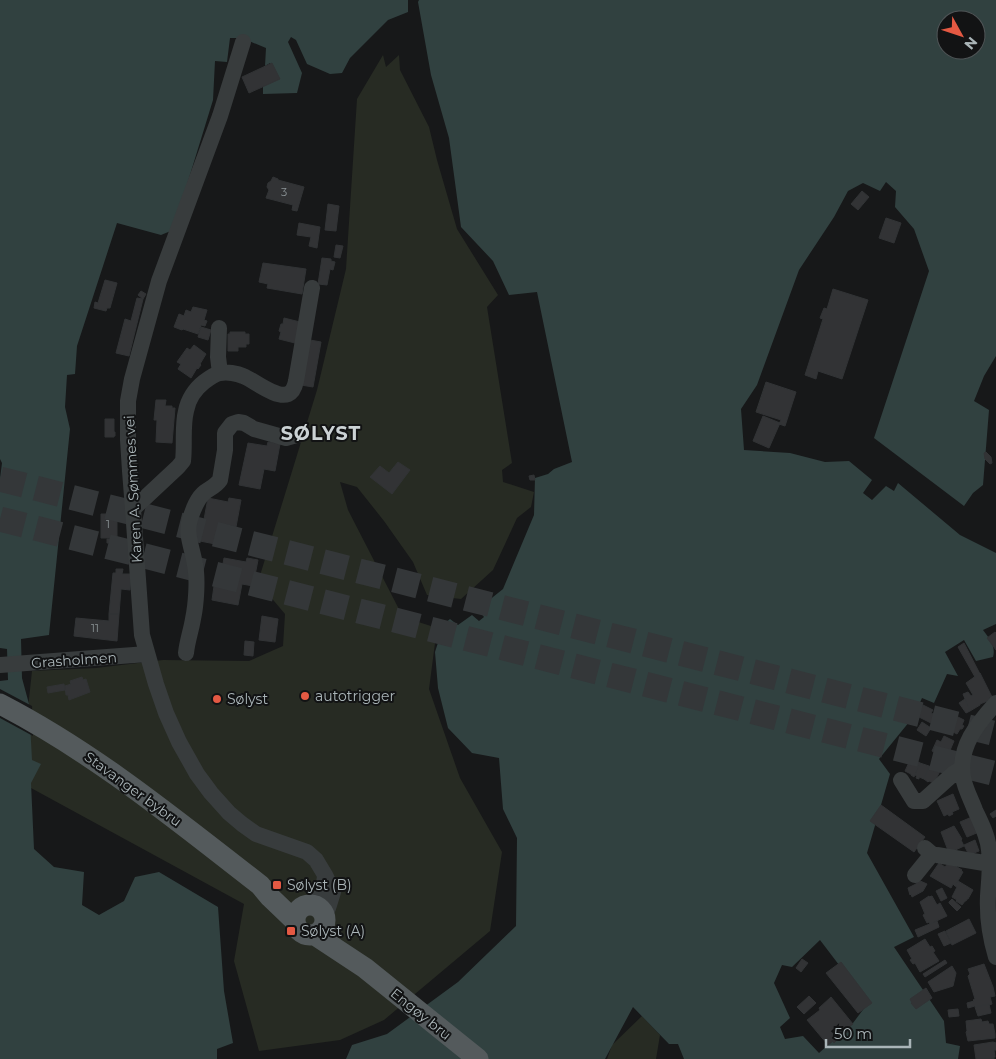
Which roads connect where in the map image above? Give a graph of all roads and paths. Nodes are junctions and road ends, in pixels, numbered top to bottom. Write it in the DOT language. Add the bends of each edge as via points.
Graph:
graph roads {
  1 [pos="243,42"];
  2 [pos="312,288"];
  3 [pos="219,328"];
  4 [pos="220,373"];
  5 [pos="300,434"];
  6 [pos="133,509"];
  7 [pos="147,654"];
  8 [pos="186,654"];
  9 [pos="0,665"];
  10 [pos="996,703"];
  11 [pos="0,704"];
  12 [pos="962,768"];
  13 [pos="902,780"];
  14 [pos="990,864"];
  15 [pos="915,875"];
  16 [pos="317,923"];
  17 [pos="996,957"];
  18 [pos="478,1059"];
  1 -- 6 [label="street, Karen A. Sømmes vei" via="220,116 159,281 132,379 128,401 128,440"];
  2 -- 4 [label="street" via="296,381 290,394 269,390 245,376"];
  3 -- 4 [label="street"];
  4 -- 6 [label="street" via="200,385 192,395 186,411 183,461"];
  5 -- 8 [label="street" via="286,438 238,422 227,430 220,480 202,494 190,521 189,541 196,576 194,618"];
  6 -- 7 [label="street, Karen A. Sømmes vei" via="142,635"];
  7 -- 9 [label="street, Grasholmen"];
  7 -- 16 [label="street, Karen A. Sømmes vei" via="179,742 211,793 229,813 256,834 307,852 325,874"];
  10 -- 12 [label="street" via="970,736"];
  11 -- 16 [label="main road, Stavanger bybru" via="63,739 112,772 260,885 274,890"];
  12 -- 13 [label="street" via="923,801 914,801"];
  12 -- 14 [label="street" via="967,790 987,839"];
  14 -- 15 [label="street" via="929,851"];
  14 -- 17 [label="street" via="988,917"];
  16 -- 18 [label="main road, Engøy bru" via="346,956"];
}
